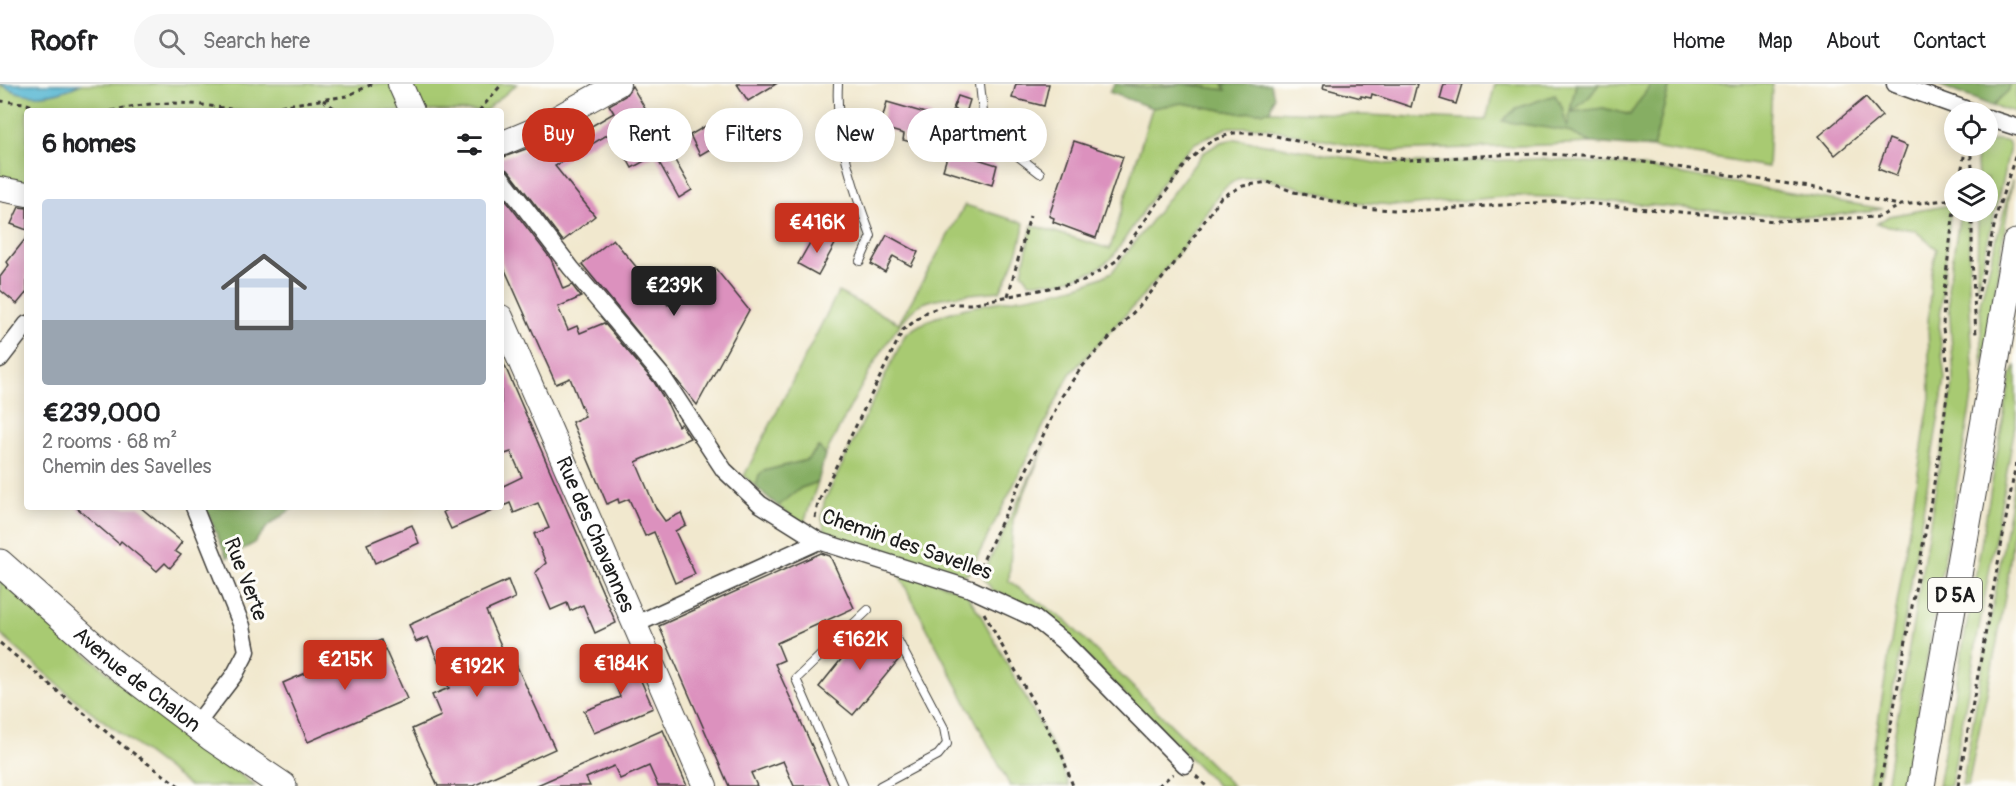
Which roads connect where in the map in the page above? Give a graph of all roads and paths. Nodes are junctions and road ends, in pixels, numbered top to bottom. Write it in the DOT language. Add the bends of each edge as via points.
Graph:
graph roads {
  1 [pos="372,84"];
  2 [pos="400,84"];
  3 [pos="502,84"];
  4 [pos="618,84"];
  5 [pos="838,84"];
  6 [pos="980,84"];
  7 [pos="1895,84"];
  8 [pos="323,100"];
  9 [pos="0,101"];
  10 [pos="1945,102"];
  11 [pos="38,108"];
  12 [pos="123,108"];
  13 [pos="224,108"];
  14 [pos="264,108"];
  15 [pos="334,108"];
  16 [pos="411,108"];
  17 [pos="482,108"];
  18 [pos="1998,122"];
  19 [pos="2016,128"];
  20 [pos="504,143"];
  21 [pos="2016,154"];
  22 [pos="1040,173"];
  23 [pos="504,181"];
  24 [pos="0,189"];
  25 [pos="24,193"];
  26 [pos="1944,200"];
  27 [pos="1901,205"];
  28 [pos="1998,209"];
  29 [pos="1030,216"];
  30 [pos="1953,222"];
  31 [pos="1972,222"];
  32 [pos="1995,222"];
  33 [pos="2016,243"];
  34 [pos="860,261"];
  35 [pos="1008,296"];
  36 [pos="504,324"];
  37 [pos="24,328"];
  38 [pos="0,359"];
  39 [pos="2016,463"];
  40 [pos="195,510"];
  41 [pos="819,541"];
  42 [pos="0,563"];
  43 [pos="971,589"];
  44 [pos="867,610"];
  45 [pos="634,625"];
  46 [pos="894,633"];
  47 [pos="0,643"];
  48 [pos="196,725"];
  49 [pos="1185,765"];
  50 [pos="179,786"];
  51 [pos="283,786"];
  52 [pos="705,786"];
  53 [pos="843,786"];
  54 [pos="880,786"];
  55 [pos="1073,786"];
  56 [pos="1880,786"];
  57 [pos="1922,786"];
  58 [pos="1958,786"];
  1 -- 8 [label="path" via="347,96"];
  2 -- 16 [label="main road"];
  3 -- 17 [label="path"];
  4 -- 20 [label="main road"];
  5 -- 34 [label="lane" via="837,111 856,195 871,236"];
  6 -- 22 [label="lane" via="984,122 997,140"];
  7 -- 10 [label="street"];
  8 -- 14 [label="path"];
  8 -- 15 [label="path"];
  9 -- 11 [label="path"];
  12 -- 13 [label="path" via="183,101"];
  18 -- 19 [label="street"];
  21 -- 28 [label="path"];
  23 -- 41 [label="street, Chemin des Savelles" via="662,376 724,470 760,504"];
  24 -- 25 [label="main road"];
  26 -- 27 [label="path"];
  27 -- 35 [label="path" via="1624,159 1533,153 1408,160 1331,149 1263,133 1233,133 1211,141 1188,161 1116,261 1106,269 1084,281"];
  27 -- 43 [label="path" via="1879,217 1775,221 1563,201 1413,211 1361,208 1268,182 1243,186 1221,197 1182,254 1068,387"];
  29 -- 35 [label="path"];
  30 -- 56 [label="path" via="1944,291 1943,328 1949,378 1941,444"];
  31 -- 32 [label="path" via="1976,304"];
  33 -- 57 [label="main road, D 5A"];
  35 -- 41 [label="path" via="948,304 927,312 903,330 818,503 814,524"];
  36 -- 45 [label="main road, Rue des Chavannes"];
  37 -- 38 [label="street"];
  39 -- 58 [label="path"];
  40 -- 48 [label="street, Rue Verte" via="242,626 247,651 235,674"];
  41 -- 43 [label="street, Chemin des Savelles"];
  41 -- 45 [label="street"];
  42 -- 48 [label="main road, Avenue de Chalon" via="112,662"];
  43 -- 49 [label="street, Chemin des Savelles" via="1034,618 1064,641"];
  43 -- 55 [label="path" via="1062,755"];
  44 -- 53 [label="lane" via="796,679"];
  45 -- 52 [label="main road, Rue des Chavannes"];
  46 -- 54 [label="lane" via="944,728 947,744 938,755"];
  47 -- 50 [label="path" via="122,745"];
  48 -- 51 [label="main road, Avenue de Chalon"];
}
